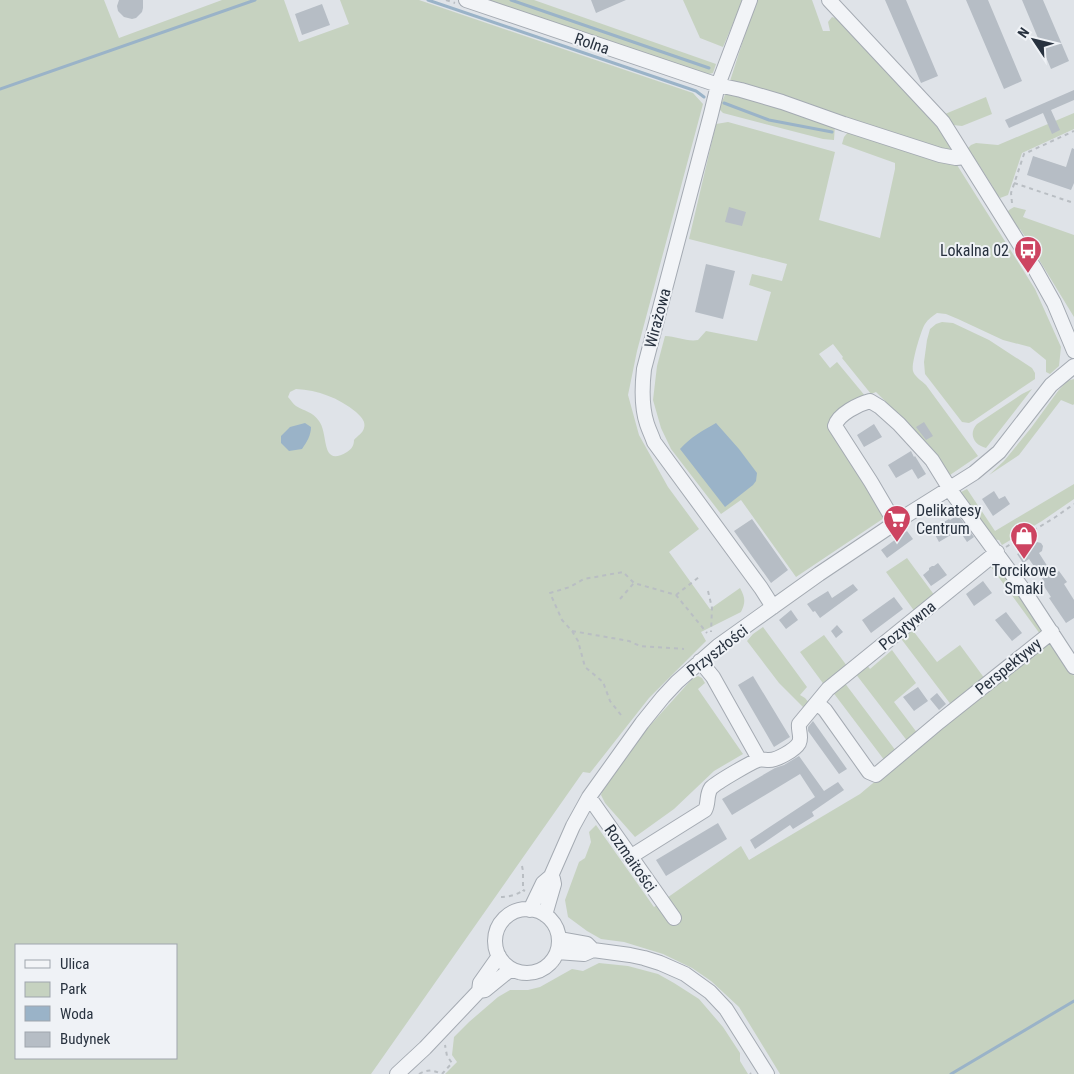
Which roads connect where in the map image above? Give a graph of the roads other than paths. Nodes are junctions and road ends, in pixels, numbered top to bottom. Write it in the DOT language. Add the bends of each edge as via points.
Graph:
graph roads {
  1 [pos="466,0"];
  2 [pos="750,0"];
  3 [pos="828,0"];
  4 [pos="718,86"];
  5 [pos="965,157"];
  6 [pos="1074,351"];
  7 [pos="1074,366"];
  8 [pos="950,488"];
  9 [pos="895,523"];
  10 [pos="997,552"];
  11 [pos="773,607"];
  12 [pos="1052,632"];
  13 [pos="700,661"];
  14 [pos="1074,667"];
  15 [pos="818,701"];
  16 [pos="760,759"];
  17 [pos="589,797"];
  18 [pos="630,857"];
  19 [pos="552,876"];
  20 [pos="530,910"];
  21 [pos="545,915"];
  22 [pos="674,918"];
  23 [pos="558,951"];
  24 [pos="499,956"];
  25 [pos="512,974"];
  26 [pos="479,990"];
  27 [pos="397,1074"];
  28 [pos="767,1074"];
  1 -- 4 [label="street, Rolna"];
  2 -- 4 [label="street, Wirażowa"];
  3 -- 5 [label="street" via="936,114"];
  4 -- 5 [label="street, Rolna" via="782,102 940,155"];
  4 -- 11 [label="street, Wirażowa" via="644,369 643,401 646,423 654,442"];
  5 -- 6 [label="street" via="1035,269 1054,303"];
  7 -- 8 [label="street, Przyszłości" via="1051,385 995,456"];
  8 -- 9 [label="street, Przyszłości"];
  8 -- 9 [label="street, Perspektywy" via="924,450 880,407 870,401 840,416 835,426"];
  8 -- 10 [label="street, Perspektywy"];
  9 -- 11 [label="street, Przyszłości"];
  10 -- 12 [label="street, Perspektywy"];
  10 -- 15 [label="street, Pozytywna" via="846,674"];
  11 -- 13 [label="street, Przyszłości"];
  12 -- 14 [label="street"];
  12 -- 15 [label="street, Perspektywy" via="876,775 869,772"];
  13 -- 16 [label="street" via="713,677"];
  13 -- 17 [label="street, Przyszłości" via="642,722"];
  15 -- 16 [label="street, Pozytywna" via="799,724 798,746 778,758"];
  16 -- 18 [label="street" via="711,788 705,810"];
  17 -- 18 [label="street, Rozmaitości"];
  17 -- 19 [label="street, Przyszłości"];
  18 -- 22 [label="street, Rozmaitości"];
  19 -- 20 [label="street, Przyszłości" via="543,883"];
  19 -- 21 [label="street, Przyszłości" via="554,884"];
  20 -- 21 [label="street"];
  20 -- 24 [label="street" via="515,912 500,924 496,939"];
  21 -- 23 [label="street" via="555,925"];
  23 -- 25 [label="street" via="543,969"];
  23 -- 28 [label="street" via="587,944 593,950 630,955 685,974 710,992 726,1009"];
  24 -- 25 [label="street"];
  24 -- 26 [label="street" via="480,983"];
  25 -- 26 [label="street" via="485,990"];
  26 -- 27 [label="street" via="426,1048"];
}
